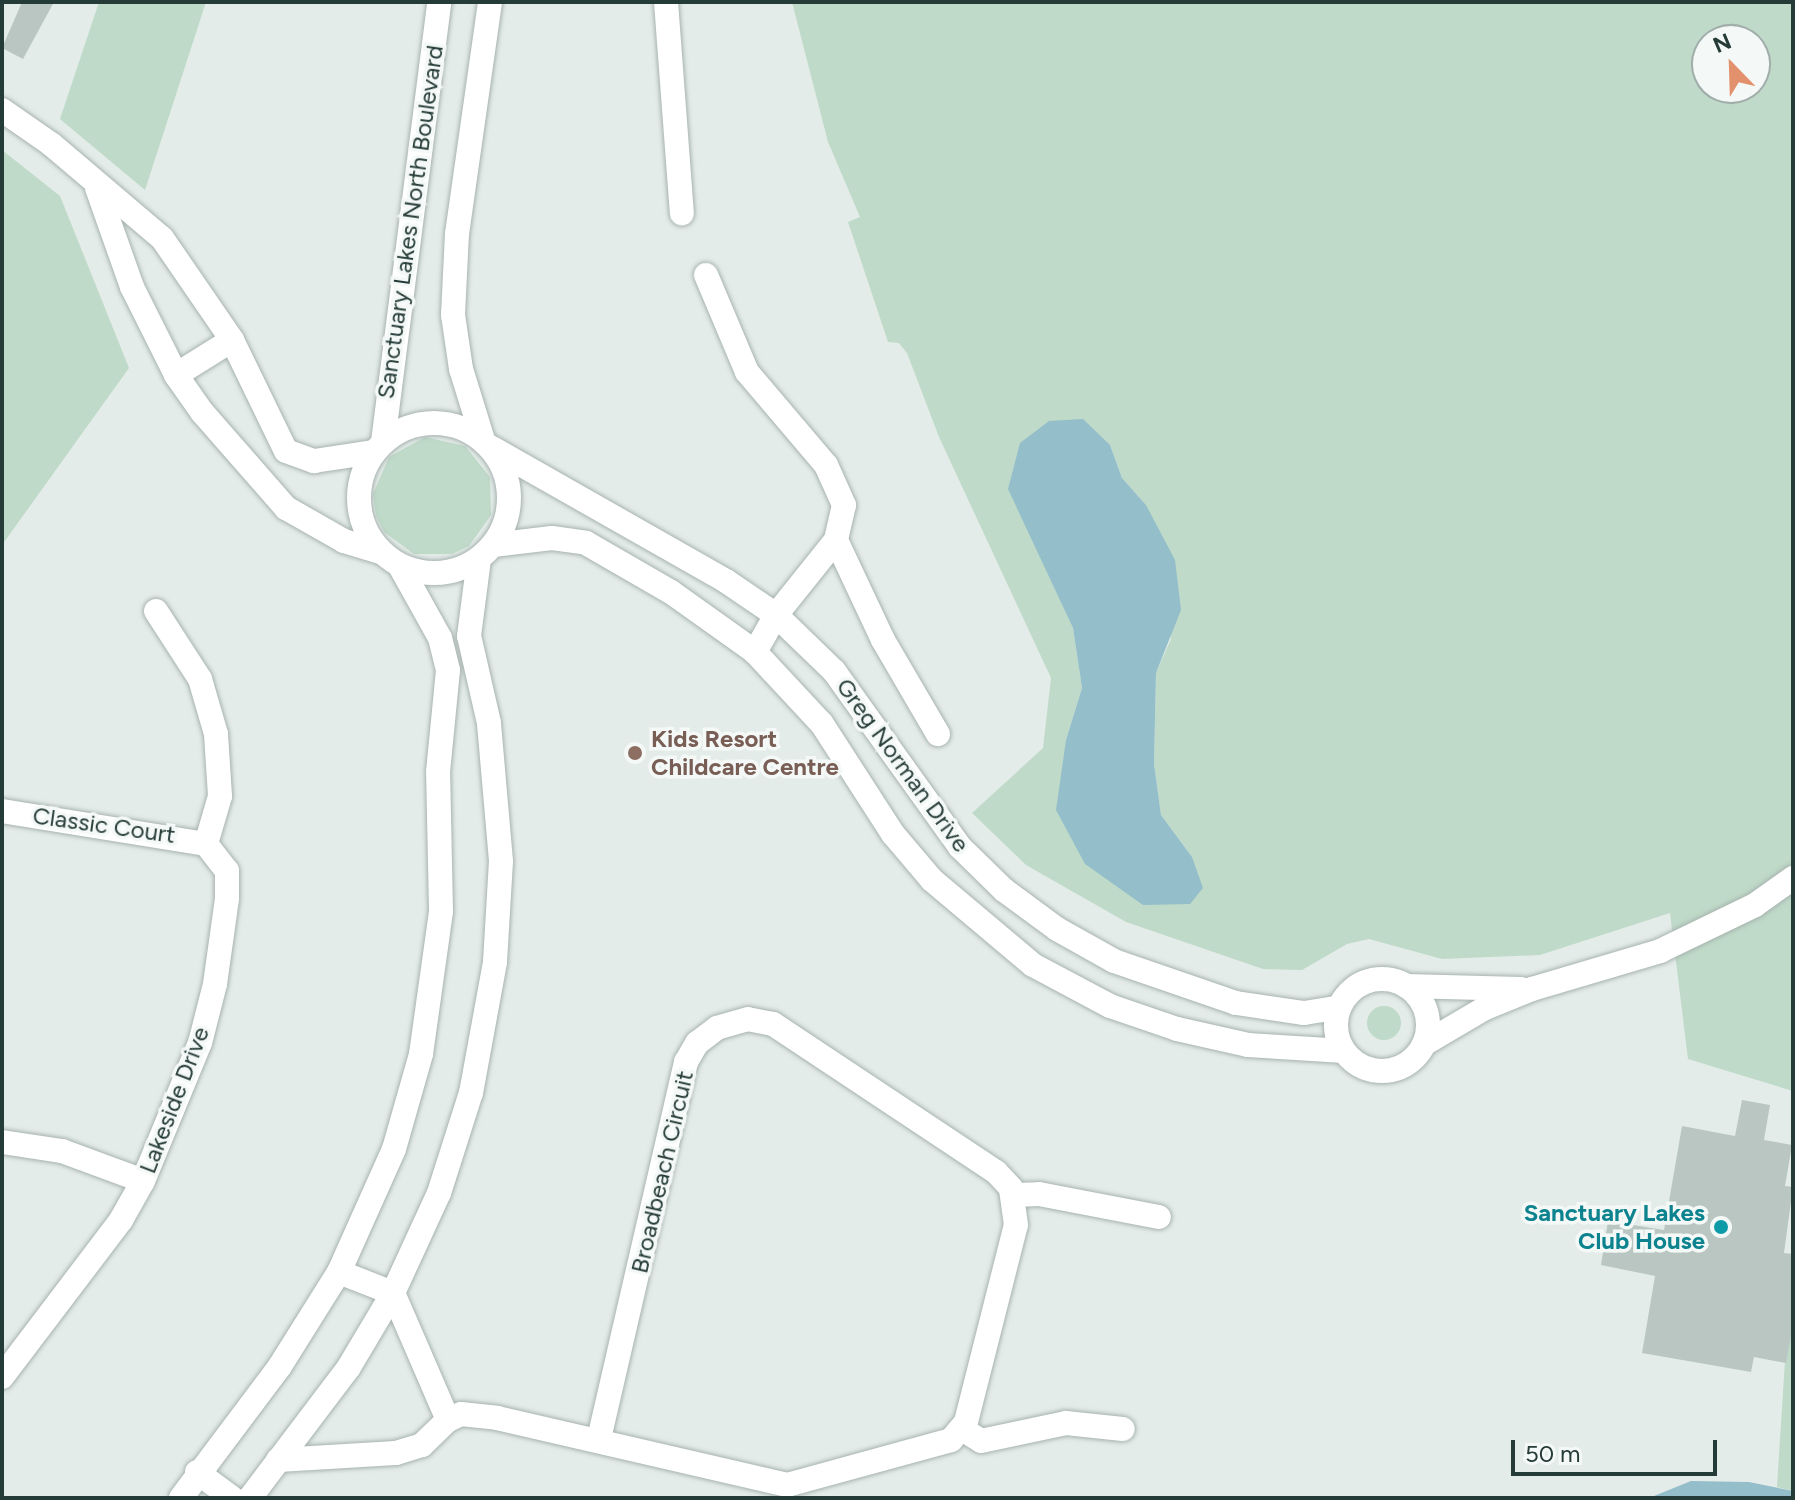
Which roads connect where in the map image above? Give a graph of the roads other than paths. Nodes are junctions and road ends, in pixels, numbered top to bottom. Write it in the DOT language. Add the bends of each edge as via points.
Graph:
graph roads {
  1 [pos="439,2"];
  2 [pos="490,2"];
  3 [pos="666,2"];
  4 [pos="2,110"];
  5 [pos="97,187"];
  6 [pos="682,213"];
  7 [pos="706,275"];
  8 [pos="232,340"];
  9 [pos="176,375"];
  10 [pos="487,444"];
  11 [pos="378,447"];
  12 [pos="836,540"];
  13 [pos="486,552"];
  14 [pos="390,559"];
  15 [pos="156,611"];
  16 [pos="776,615"];
  17 [pos="755,652"];
  18 [pos="938,734"];
  19 [pos="2,811"];
  20 [pos="206,844"];
  21 [pos="1793,878"];
  22 [pos="1004,890"];
  23 [pos="975,920"];
  24 [pos="1406,986"];
  25 [pos="1532,989"];
  26 [pos="1340,1007"];
  27 [pos="1424,1044"];
  28 [pos="1344,1051"];
  29 [pos="2,1142"];
  30 [pos="143,1181"];
  31 [pos="1014,1195"];
  32 [pos="1159,1217"];
  33 [pos="339,1272"];
  34 [pos="393,1293"];
  35 [pos="2,1377"];
  36 [pos="448,1420"];
  37 [pos="962,1429"];
  38 [pos="1123,1429"];
  39 [pos="599,1440"];
  40 [pos="278,1460"];
  41 [pos="197,1472"];
  42 [pos="181,1498"];
  43 [pos="232,1498"];
  44 [pos="250,1498"];
  1 -- 11 [label="street, Sanctuary Lakes North Boulevard"];
  2 -- 10 [label="street, Sanctuary Lakes North Boulevard" via="457,234 453,301 461,369"];
  3 -- 6 [label="street"];
  4 -- 5 [label="street" via="51,144"];
  5 -- 8 [label="street" via="162,238"];
  5 -- 9 [label="street" via="132,287"];
  7 -- 12 [label="street" via="747,372 836,480 844,505"];
  8 -- 9 [label="street"];
  8 -- 11 [label="street" via="286,451 314,461"];
  9 -- 14 [label="street" via="268,493 310,525"];
  10 -- 11 [label="street" via="464,428 422,423"];
  10 -- 13 [label="street" via="505,471 510,496 506,523"];
  10 -- 16 [label="street, Greg Norman Drive"];
  11 -- 14 [label="street" via="363,471 359,503 367,534"];
  12 -- 16 [label="street"];
  12 -- 18 [label="street" via="883,640"];
  13 -- 14 [label="street" via="440,574"];
  13 -- 17 [label="street, Greg Norman Drive" via="552,538 586,543 671,592"];
  13 -- 34 [label="street" via="468,622 489,723 498,807 495,962 458,1140"];
  14 -- 33 [label="street" via="440,638 448,670 438,772 443,857 438,957 409,1103 376,1194"];
  15 -- 20 [label="street" via="200,679 216,734 220,796"];
  16 -- 17 [label="street"];
  16 -- 22 [label="street, Greg Norman Drive" via="834,671 937,820"];
  17 -- 23 [label="street, Greg Norman Drive" via="822,724 915,861"];
  19 -- 20 [label="street, Classic Court"];
  20 -- 30 [label="street, Lakeside Drive" via="227,871 215,984 200,1043"];
  21 -- 25 [label="street, Greg Norman Drive" via="1755,905 1660,951"];
  22 -- 23 [label="street"];
  22 -- 26 [label="street, Greg Norman Drive" via="1080,942 1166,981 1278,1011"];
  23 -- 28 [label="street, Greg Norman Drive" via="1033,965 1110,1006 1248,1045"];
  24 -- 25 [label="street, Greg Norman Drive"];
  24 -- 26 [label="street, Greg Norman Drive" via="1392,980 1361,984"];
  24 -- 27 [label="street" via="1424,1005"];
  25 -- 27 [label="street, Greg Norman Drive" via="1485,1008"];
  26 -- 28 [label="street" via="1337,1037"];
  27 -- 28 [label="street, Greg Norman Drive" via="1417,1056 1392,1070 1363,1067"];
  29 -- 30 [label="street" via="62,1151"];
  30 -- 35 [label="street, Lakeside Drive" via="121,1220"];
  31 -- 32 [label="street" via="1039,1194"];
  31 -- 37 [label="street" via="1016,1225"];
  31 -- 39 [label="street, Broadbeach Circuit" via="996,1172 773,1024 748,1019 717,1028 697,1043 686,1062"];
  33 -- 34 [label="street"];
  33 -- 41 [label="street" via="280,1366"];
  34 -- 36 [label="street"];
  34 -- 40 [label="street" via="349,1367"];
  36 -- 39 [label="street" via="461,1414 497,1418"];
  36 -- 40 [label="street" via="422,1445 396,1453"];
  37 -- 38 [label="street" via="981,1441 1066,1423"];
  37 -- 39 [label="street" via="933,1447 787,1485"];
  40 -- 44 [label="street"];
  41 -- 42 [label="street"];
  41 -- 43 [label="street"];
}
